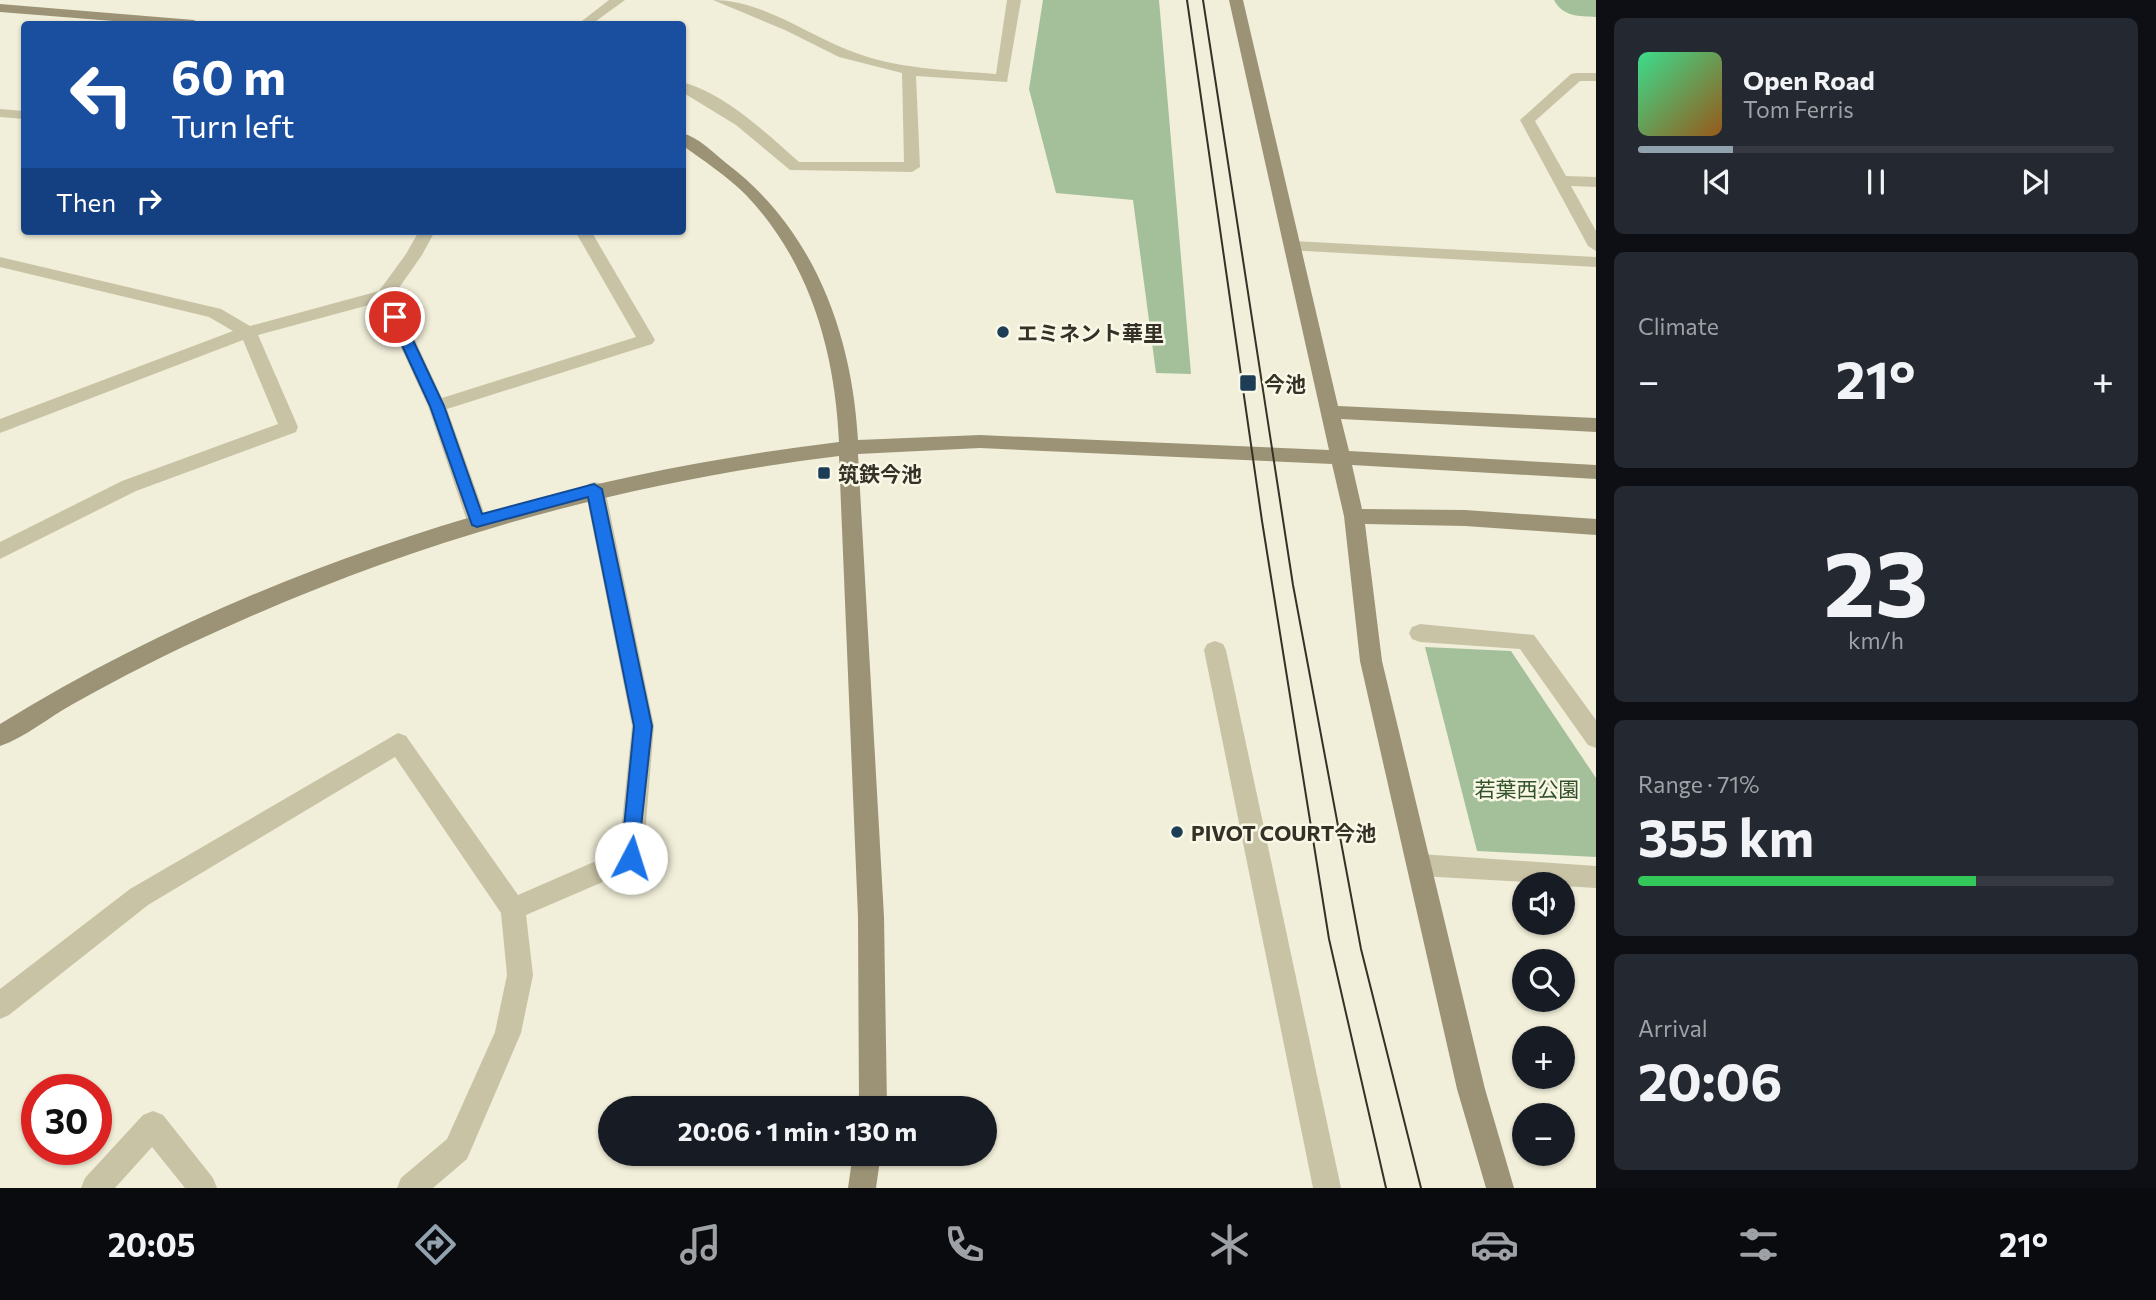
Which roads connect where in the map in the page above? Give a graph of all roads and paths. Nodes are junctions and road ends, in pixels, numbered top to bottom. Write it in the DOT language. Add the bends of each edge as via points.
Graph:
graph roads {
  1 [pos="618,0"];
  2 [pos="720,0"];
  3 [pos="1014,0"];
  4 [pos="1236,0"];
  5 [pos="0,8"];
  6 [pos="158,21"];
  7 [pos="588,21"];
  8 [pos="909,71"];
  9 [pos="1596,77"];
  10 [pos="686,88"];
  11 [pos="0,113"];
  12 [pos="21,116"];
  13 [pos="686,140"];
  14 [pos="1562,181"];
  15 [pos="1596,182"];
  16 [pos="426,235"];
  17 [pos="585,235"];
  18 [pos="1293,246"];
  19 [pos="1596,246"];
  20 [pos="0,262"];
  21 [pos="1596,262"];
  22 [pos="385,295"];
  23 [pos="248,332"];
  24 [pos="437,406"];
  25 [pos="1330,411"];
  26 [pos="1596,425"];
  27 [pos="0,426"];
  28 [pos="1596,472"];
  29 [pos="594,489"];
  30 [pos="1354,516"];
  31 [pos="477,521"];
  32 [pos="1596,527"];
  33 [pos="0,551"];
  34 [pos="1420,633"];
  35 [pos="1214,650"];
  36 [pos="0,736"];
  37 [pos="1596,738"];
  38 [pos="1420,865"];
  39 [pos="1596,877"];
  40 [pos="513,909"];
  41 [pos="0,1006"];
  42 [pos="873,1096"];
  43 [pos="865,1166"];
  44 [pos="95,1188"];
  45 [pos="203,1188"];
  46 [pos="411,1188"];
  47 [pos="862,1188"];
  48 [pos="1327,1188"];
  49 [pos="1500,1188"];
  1 -- 7 [label="street"];
  2 -- 8 [label="street" via="844,54"];
  3 -- 8 [label="street" via="1002,79"];
  4 -- 18 [label="street"];
  5 -- 6 [label="street"];
  8 -- 10 [label="street" via="912,167 795,167 758,132"];
  9 -- 14 [label="street" via="1576,77 1527,120"];
  11 -- 12 [label="street"];
  13 -- 42 [label="street" via="753,194 803,256 833,332 843,382 872,917"];
  14 -- 15 [label="street"];
  14 -- 19 [label="street"];
  16 -- 22 [label="street"];
  17 -- 24 [label="street" via="646,340"];
  18 -- 21 [label="street"];
  18 -- 25 [label="street"];
  20 -- 23 [label="street" via="215,313"];
  22 -- 23 [label="street"];
  22 -- 24 [label="street"];
  23 -- 27 [label="street"];
  23 -- 33 [label="street" via="289,427 129,486"];
  24 -- 31 [label="street"];
  25 -- 26 [label="street"];
  25 -- 30 [label="street"];
  28 -- 29 [label="street" via="938,441 796,453"];
  29 -- 31 [label="street"];
  29 -- 40 [label="street" via="643,726 631,858"];
  30 -- 32 [label="street"];
  30 -- 38 [label="street" via="1371,661"];
  31 -- 36 [label="street" via="182,635"];
  34 -- 37 [label="street" via="1526,641"];
  35 -- 48 [label="street"];
  38 -- 39 [label="street"];
  38 -- 49 [label="street" via="1471,1089"];
  40 -- 41 [label="street" via="398,743 139,897"];
  40 -- 46 [label="street" via="520,975 508,1033 457,1149"];
  43 -- 47 [label="street"];
  44 -- 45 [label="street" via="153,1125"];
}
